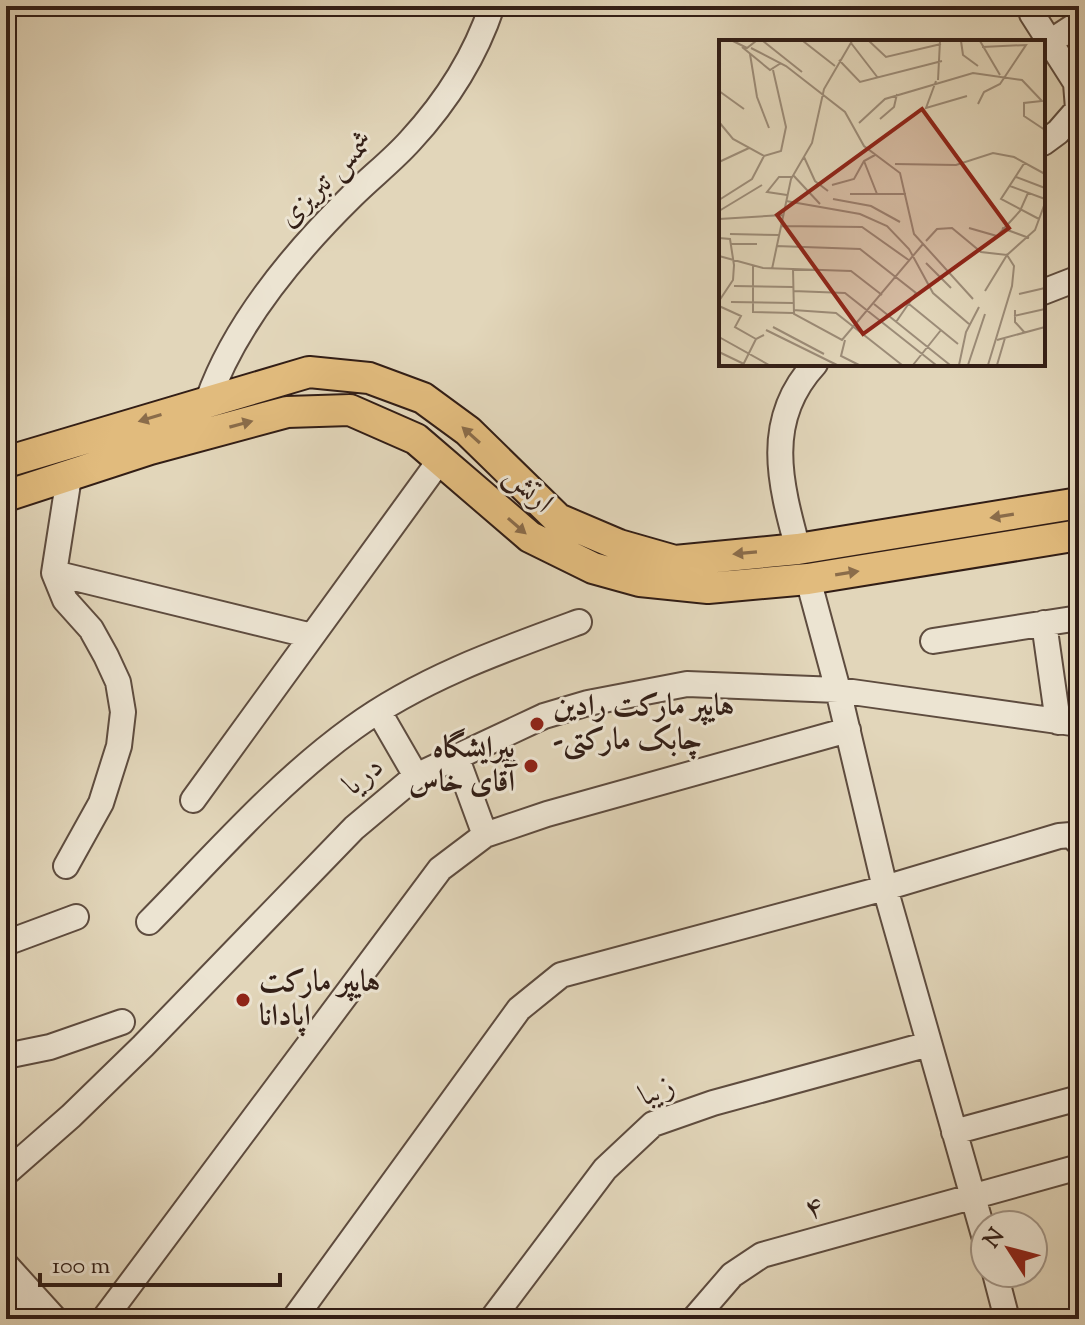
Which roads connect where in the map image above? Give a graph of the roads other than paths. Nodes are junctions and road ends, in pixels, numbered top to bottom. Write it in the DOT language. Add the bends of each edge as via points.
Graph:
graph roads {
  1 [pos="492,6"];
  2 [pos="1030,6"];
  3 [pos="1079,23"];
  4 [pos="1050,42"];
  5 [pos="1045,142"];
  6 [pos="1079,278"];
  7 [pos="1045,291"];
  8 [pos="813,366"];
  9 [pos="208,400"];
  10 [pos="440,460"];
  11 [pos="6,462"];
  12 [pos="69,477"];
  13 [pos="6,496"];
  14 [pos="1079,503"];
  15 [pos="1079,535"];
  16 [pos="798,549"];
  17 [pos="54,573"];
  18 [pos="808,579"];
  19 [pos="1079,618"];
  20 [pos="579,622"];
  21 [pos="1044,623"];
  22 [pos="312,636"];
  23 [pos="933,641"];
  24 [pos="838,690"];
  25 [pos="379,712"];
  26 [pos="1068,723"];
  27 [pos="848,730"];
  28 [pos="456,756"];
  29 [pos="416,776"];
  30 [pos="193,800"];
  31 [pos="485,835"];
  32 [pos="1079,843"];
  33 [pos="66,866"];
  34 [pos="885,888"];
  35 [pos="76,917"];
  36 [pos="149,922"];
  37 [pos="6,943"];
  38 [pos="122,1022"];
  39 [pos="929,1044"];
  40 [pos="6,1056"];
  41 [pos="1079,1098"];
  42 [pos="954,1132"];
  43 [pos="1079,1167"];
  44 [pos="6,1173"];
  45 [pos="973,1196"];
  46 [pos="977,1209"];
  47 [pos="6,1265"];
  48 [pos="999,1289"];
  49 [pos="29,1291"];
  50 [pos="8,1319"];
  51 [pos="55,1319"];
  52 [pos="104,1319"];
  53 [pos="294,1319"];
  54 [pos="492,1319"];
  55 [pos="694,1319"];
  56 [pos="1007,1319"];
  1 -- 9 [label="street, شمس تبریزی" via="480,42 448,96 409,143 298,254 217,373"];
  2 -- 4 [label="street"];
  3 -- 4 [label="street"];
  4 -- 5 [label="street" via="1076,83 1078,109"];
  6 -- 7 [label="street"];
  8 -- 16 [label="street" via="801,378 779,433 782,491"];
  9 -- 11 [label="main road, ارتش, one-way"];
  16 -- 9 [label="main road, ارتش, one-way" via="675,561 619,545 558,519 468,431 423,398 369,378 309,372"];
  12 -- 10 [label="main road, ارتش, one-way" via="287,412 350,410 416,439"];
  10 -- 18 [label="main road, ارتش, one-way" via="530,537 593,568 640,581 708,588"];
  10 -- 22 [label="street"];
  12 -- 13 [label="main road, ارتش"];
  12 -- 17 [label="street"];
  14 -- 16 [label="main road, ارتش, one-way"];
  18 -- 15 [label="main road, ارتش, one-way"];
  17 -- 22 [label="street"];
  17 -- 33 [label="street" via="65,600 106,656 123,712 119,746 101,803"];
  18 -- 24 [label="street"];
  19 -- 21 [label="street"];
  20 -- 25 [label="street" via="438,678"];
  21 -- 23 [label="street"];
  21 -- 26 [label="street"];
  22 -- 30 [label="street"];
  24 -- 26 [label="street, دریا"];
  24 -- 27 [label="street"];
  24 -- 28 [label="street, دریا" via="687,684 544,716"];
  25 -- 29 [label="street"];
  25 -- 36 [label="street" via="276,794"];
  27 -- 31 [label="street"];
  27 -- 34 [label="street"];
  28 -- 29 [label="street, دریا"];
  28 -- 31 [label="street"];
  29 -- 44 [label="street, دریا" via="354,828 143,1046"];
  31 -- 52 [label="street" via="440,869"];
  32 -- 34 [label="street" via="1071,835 1059,836"];
  34 -- 39 [label="street"];
  34 -- 53 [label="street" via="561,975 519,1009"];
  35 -- 37 [label="street"];
  38 -- 40 [label="street"];
  39 -- 42 [label="street"];
  39 -- 54 [label="street, زیبا" via="653,1124 605,1169"];
  41 -- 42 [label="street"];
  42 -- 45 [label="street"];
  43 -- 45 [label="street, ۴"];
  45 -- 46 [label="street"];
  45 -- 55 [label="street, ۴" via="762,1255 732,1275"];
  47 -- 49 [label="street"];
  48 -- 56 [label="street"];
  49 -- 50 [label="street"];
  49 -- 51 [label="street"];
}
